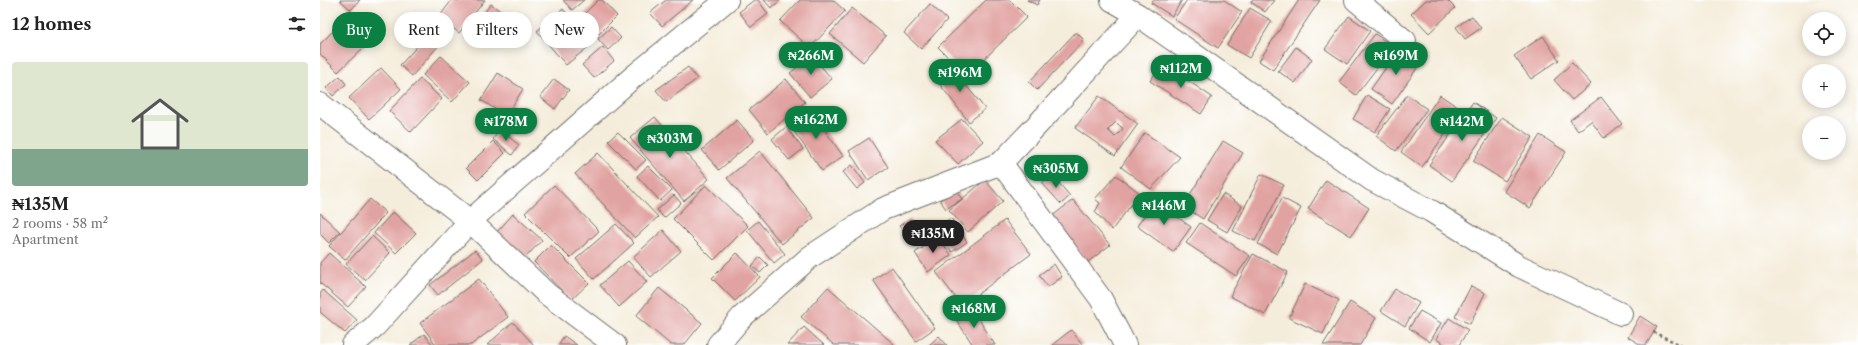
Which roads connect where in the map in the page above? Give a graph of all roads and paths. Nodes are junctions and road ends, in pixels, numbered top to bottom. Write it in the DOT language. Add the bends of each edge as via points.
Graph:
graph roads {
  1 [pos="727,0"];
  2 [pos="1112,0"];
  3 [pos="1356,0"];
  4 [pos="1138,15"];
  5 [pos="1405,41"];
  6 [pos="320,104"];
  7 [pos="1001,163"];
  8 [pos="470,221"];
  9 [pos="1621,314"];
  10 [pos="1653,332"];
  11 [pos="353,345"];
  12 [pos="615,345"];
  13 [pos="718,345"];
  14 [pos="1125,345"];
  15 [pos="1681,345"];
  1 -- 8 [label="street" via="633,77"];
  2 -- 4 [label="street"];
  3 -- 5 [label="street"];
  4 -- 7 [label="street"];
  4 -- 9 [label="street" via="1372,180 1432,211 1519,266"];
  6 -- 8 [label="street"];
  7 -- 13 [label="street" via="883,209 810,257 742,317"];
  7 -- 14 [label="street" via="1101,299"];
  8 -- 11 [label="street" via="375,326"];
  8 -- 12 [label="street" via="547,294"];
  10 -- 15 [label="path"];
}
